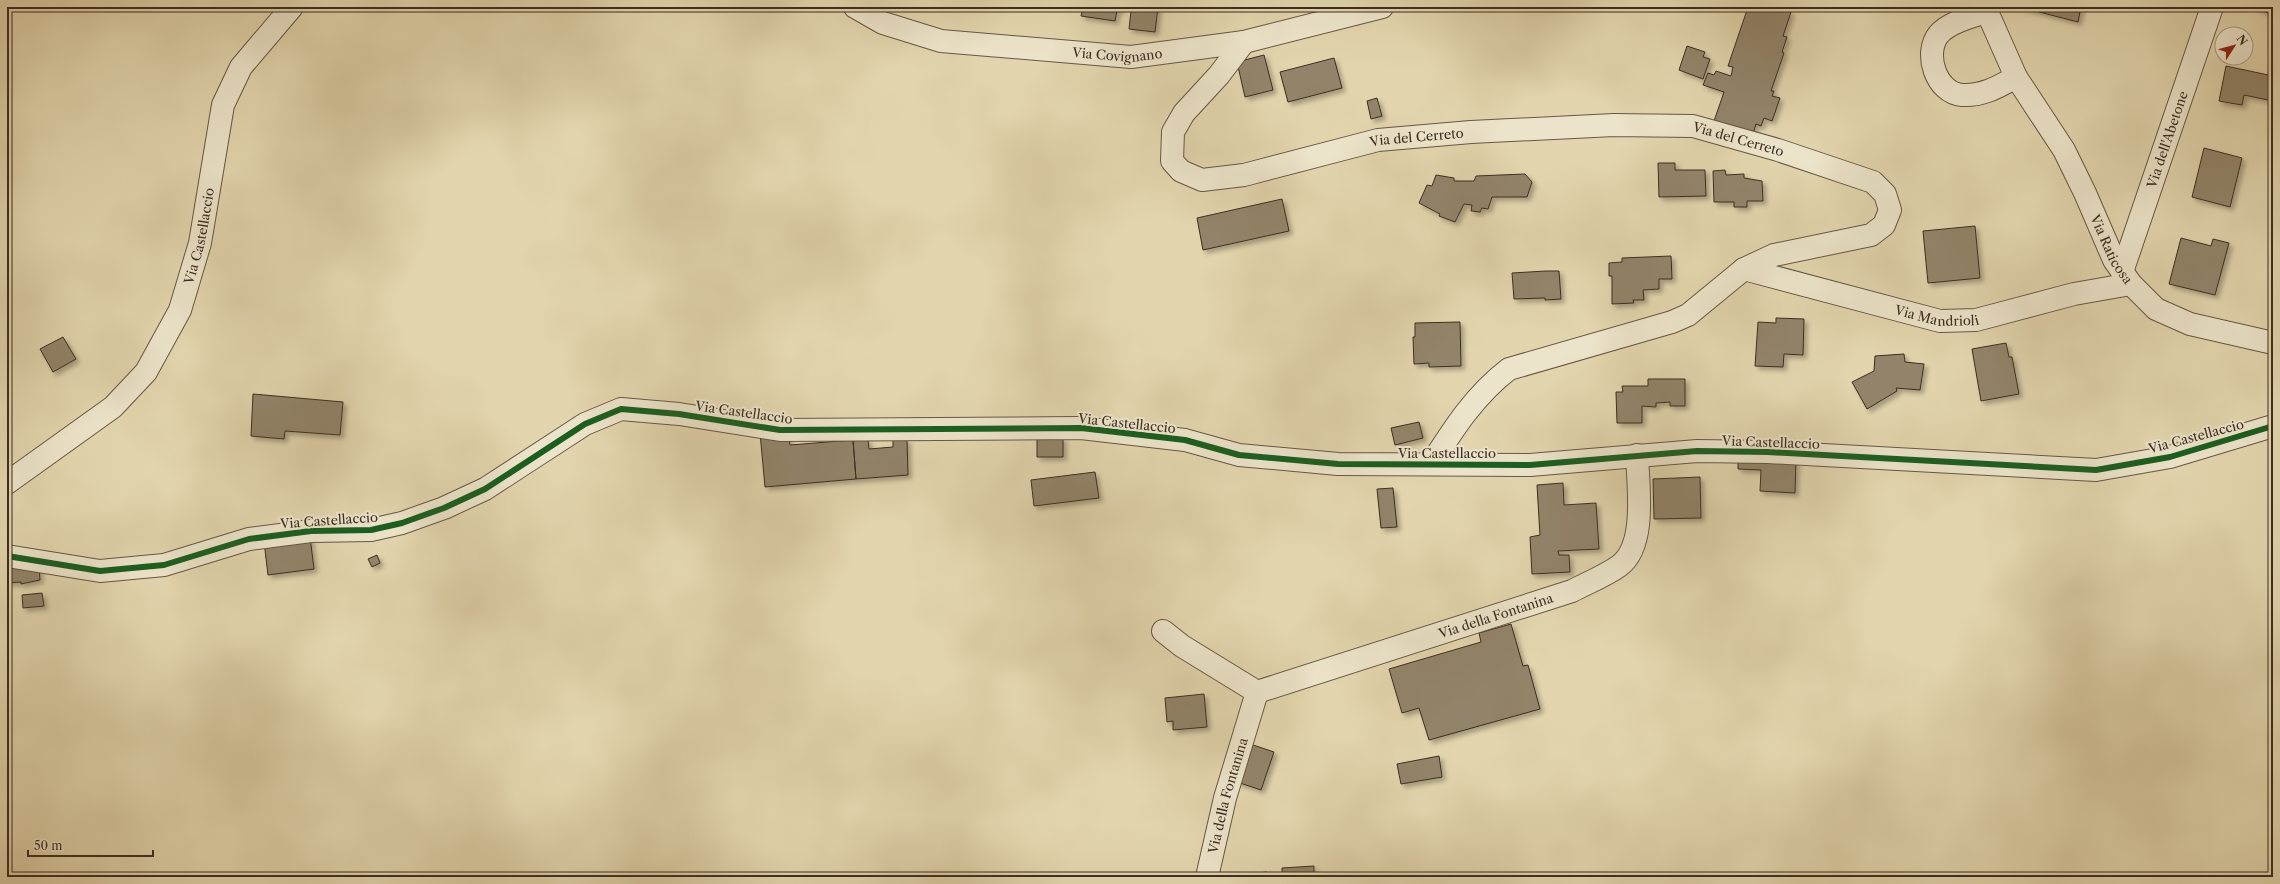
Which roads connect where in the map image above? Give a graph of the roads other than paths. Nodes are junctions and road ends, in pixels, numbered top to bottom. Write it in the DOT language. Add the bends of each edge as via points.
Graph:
graph roads {
  1 [pos="292,7"];
  2 [pos="855,7"];
  3 [pos="1382,7"];
  4 [pos="2212,7"];
  5 [pos="1986,9"];
  6 [pos="1244,42"];
  7 [pos="2016,77"];
  8 [pos="1744,269"];
  9 [pos="2127,278"];
  10 [pos="2273,343"];
  11 [pos="2273,426"];
  12 [pos="1637,455"];
  13 [pos="1431,464"];
  14 [pos="7,483"];
  15 [pos="7,556"];
  16 [pos="1163,631"];
  17 [pos="1257,692"];
  18 [pos="1207,877"];
  1 -- 14 [label="street, Via Castellaccio" via="241,67 223,105 200,243 180,310 146,372 113,408"];
  2 -- 6 [label="street, Via Covignano" via="883,23 941,40 957,42 1131,57"];
  3 -- 6 [label="street, Via Covignano"];
  4 -- 9 [label="street, Via dell'Abetone"];
  5 -- 7 [label="street, Via Raticosa"];
  5 -- 7 [label="street, Via Raticosa" via="1940,34 1932,47 1932,66 1936,76 1949,89 1960,95 1986,93"];
  6 -- 8 [label="street, Via del Cerreto" via="1219,75 1184,113 1174,132 1172,161 1181,171 1202,180 1244,175 1378,140 1471,132 1614,125 1693,126 1778,150 1874,182 1885,194 1890,210 1884,225 1871,235 1774,256"];
  7 -- 9 [label="street, Via Raticosa" via="2064,150 2114,260"];
  8 -- 9 [label="street, Via Mandrioli" via="1940,321 1976,320"];
  8 -- 13 [label="street, Via del Cerreto" via="1688,316 1509,369 1488,386 1457,422"];
  9 -- 10 [label="street, Via Raticosa" via="2156,308 2190,324"];
  11 -- 12 [label="street, Via Castellaccio" via="2170,457 2096,470 1768,452 1697,451"];
  12 -- 13 [label="street, Via Castellaccio" via="1530,465"];
  12 -- 17 [label="street, Via della Fontanina" via="1638,532 1632,550 1620,566 1572,591"];
  13 -- 15 [label="street, Via Castellaccio" via="1338,464 1240,455 1185,440 1081,428 780,430 679,414 620,409 585,424 485,489 444,508 402,523 371,530 311,531 249,539 164,565 100,571"];
  16 -- 17 [label="street" via="1182,646"];
  17 -- 18 [label="street, Via della Fontanina" via="1225,798"];
}
